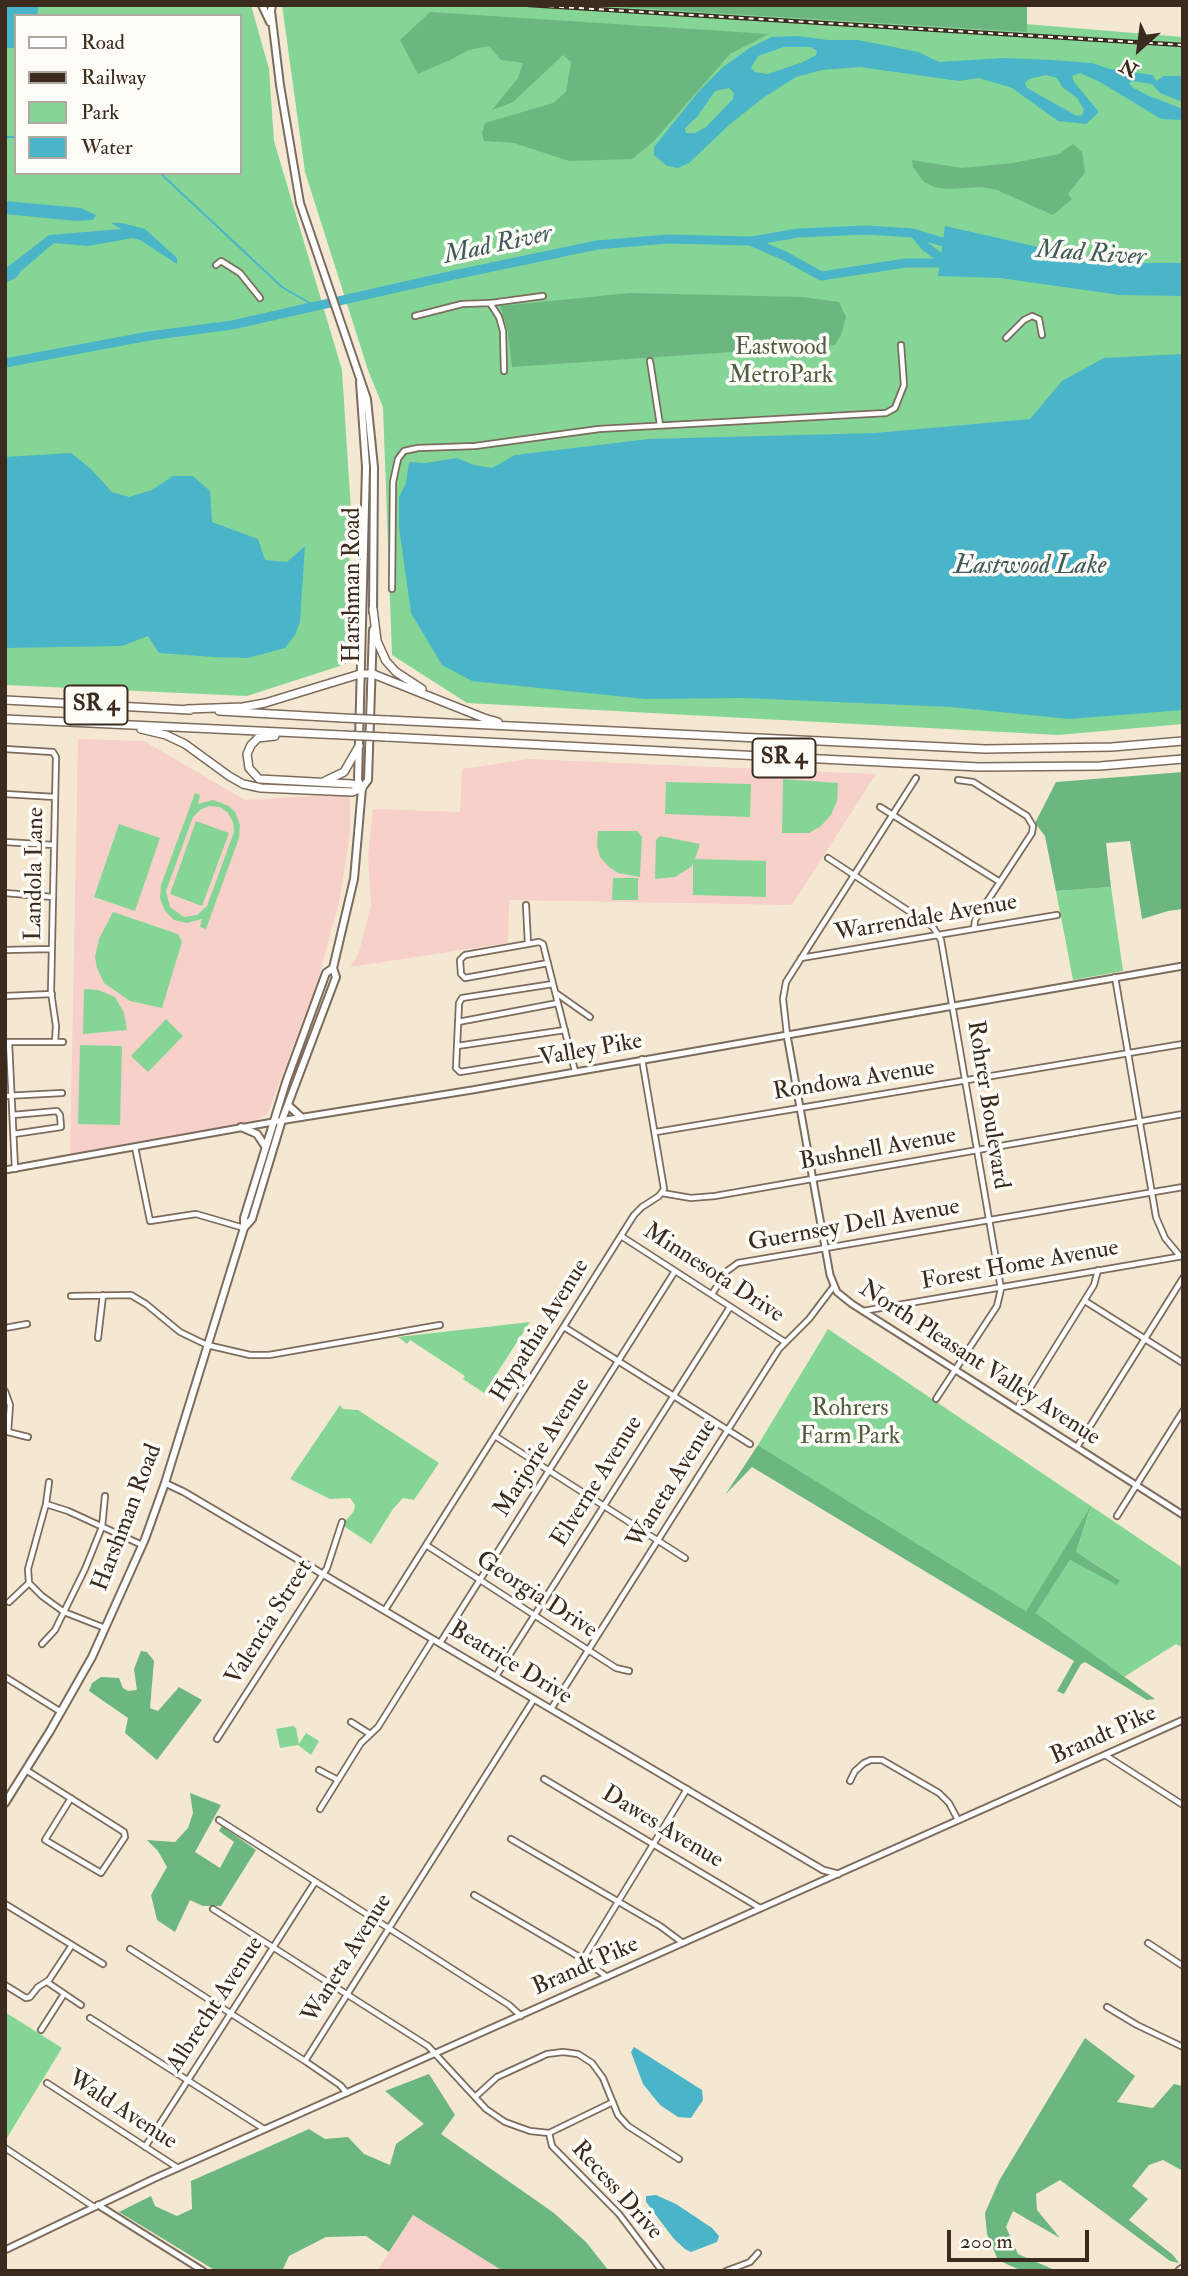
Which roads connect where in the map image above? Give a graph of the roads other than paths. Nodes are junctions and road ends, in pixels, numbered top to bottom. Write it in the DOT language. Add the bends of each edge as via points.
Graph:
graph roads {
  1 [pos="267,7"];
  2 [pos="216,265"];
  3 [pos="543,296"];
  4 [pos="261,298"];
  5 [pos="490,303"];
  6 [pos="415,316"];
  7 [pos="1042,335"];
  8 [pos="1006,338"];
  9 [pos="901,345"];
  10 [pos="650,361"];
  11 [pos="504,371"];
  12 [pos="360,382"];
  13 [pos="660,425"];
  14 [pos="392,589"];
  15 [pos="373,609"];
  16 [pos="360,674"];
  17 [pos="373,674"];
  18 [pos="5,700"];
  19 [pos="447,703"];
  20 [pos="187,709"];
  21 [pos="5,719"];
  22 [pos="116,724"];
  23 [pos="527,727"];
  24 [pos="313,733"];
  25 [pos="1183,741"];
  26 [pos="359,746"];
  27 [pos="5,749"];
  28 [pos="1183,759"];
  29 [pos="916,778"];
  30 [pos="958,780"];
  31 [pos="312,784"];
  32 [pos="362,788"];
  33 [pos="5,794"];
  34 [pos="55,797"];
  35 [pos="880,807"];
  36 [pos="892,815"];
  37 [pos="5,842"];
  38 [pos="54,845"];
  39 [pos="828,858"];
  40 [pos="854,875"];
  41 [pos="1000,882"];
  42 [pos="5,893"];
  43 [pos="54,897"];
  44 [pos="526,905"];
  45 [pos="1057,915"];
  46 [pos="974,929"];
  47 [pos="940,935"];
  48 [pos="528,944"];
  49 [pos="52,949"];
  50 [pos="5,950"];
  51 [pos="801,958"];
  52 [pos="548,964"];
  53 [pos="1183,966"];
  54 [pos="333,968"];
  55 [pos="1115,977"];
  56 [pos="553,984"];
  57 [pos="555,993"];
  58 [pos="52,994"];
  59 [pos="5,996"];
  60 [pos="558,1003"];
  61 [pos="954,1006"];
  62 [pos="590,1017"];
  63 [pos="458,1022"];
  64 [pos="565,1030"];
  65 [pos="787,1035"];
  66 [pos="7,1042"];
  67 [pos="55,1042"];
  68 [pos="63,1042"];
  69 [pos="1183,1044"];
  70 [pos="457,1046"];
  71 [pos="1129,1053"];
  72 [pos="571,1054"];
  73 [pos="642,1059"];
  74 [pos="8,1069"];
  75 [pos="575,1071"];
  76 [pos="965,1081"];
  77 [pos="62,1093"];
  78 [pos="8,1096"];
  79 [pos="288,1105"];
  80 [pos="800,1108"];
  81 [pos="1183,1114"];
  82 [pos="13,1115"];
  83 [pos="301,1117"];
  84 [pos="282,1120"];
  85 [pos="273,1122"];
  86 [pos="1141,1122"];
  87 [pos="13,1126"];
  88 [pos="241,1127"];
  89 [pos="5,1128"];
  90 [pos="656,1132"];
  91 [pos="14,1134"];
  92 [pos="265,1146"];
  93 [pos="135,1147"];
  94 [pos="977,1150"];
  95 [pos="15,1168"];
  96 [pos="5,1170"];
  97 [pos="813,1179"];
  98 [pos="1183,1187"];
  99 [pos="1153,1192"];
  100 [pos="662,1193"];
  101 [pos="989,1220"];
  102 [pos="244,1228"];
  103 [pos="621,1236"];
  104 [pos="825,1248"];
  105 [pos="1181,1256"];
  106 [pos="1098,1270"];
  107 [pos="675,1271"];
  108 [pos="1183,1278"];
  109 [pos="834,1286"];
  110 [pos="1001,1286"];
  111 [pos="712,1294"];
  112 [pos="103,1295"];
  113 [pos="71,1296"];
  114 [pos="1085,1301"];
  115 [pos="730,1307"];
  116 [pos="863,1311"];
  117 [pos="27,1324"];
  118 [pos="440,1325"];
  119 [pos="564,1327"];
  120 [pos="5,1328"];
  121 [pos="98,1338"];
  122 [pos="1144,1338"];
  123 [pos="785,1342"];
  124 [pos="208,1345"];
  125 [pos="618,1361"];
  126 [pos="1183,1363"];
  127 [pos="955,1370"];
  128 [pos="5,1391"];
  129 [pos="674,1396"];
  130 [pos="936,1399"];
  131 [pos="1017,1409"];
  132 [pos="1183,1410"];
  133 [pos="728,1430"];
  134 [pos="7,1432"];
  135 [pos="495,1436"];
  136 [pos="28,1437"];
  137 [pos="750,1444"];
  138 [pos="1077,1447"];
  139 [pos="549,1470"];
  140 [pos="49,1482"];
  141 [pos="165,1483"];
  142 [pos="1136,1485"];
  143 [pos="105,1496"];
  144 [pos="46,1504"];
  145 [pos="604,1505"];
  146 [pos="1183,1515"];
  147 [pos="1117,1516"];
  148 [pos="342,1521"];
  149 [pos="102,1527"];
  150 [pos="659,1540"];
  151 [pos="142,1545"];
  152 [pos="426,1545"];
  153 [pos="685,1558"];
  154 [pos="323,1574"];
  155 [pos="480,1580"];
  156 [pos="29,1583"];
  157 [pos="9,1602"];
  158 [pos="385,1611"];
  159 [pos="64,1612"];
  160 [pos="535,1615"];
  161 [pos="106,1628"];
  162 [pos="433,1639"];
  163 [pos="440,1643"];
  164 [pos="42,1644"];
  165 [pos="589,1650"];
  166 [pos="629,1671"];
  167 [pos="496,1676"];
  168 [pos="5,1677"];
  169 [pos="534,1699"];
  170 [pos="551,1709"];
  171 [pos="61,1712"];
  172 [pos="1183,1720"];
  173 [pos="351,1722"];
  174 [pos="370,1734"];
  175 [pos="217,1739"];
  176 [pos="1105,1755"];
  177 [pos="26,1770"];
  178 [pos="319,1770"];
  179 [pos="544,1779"];
  180 [pos="338,1780"];
  181 [pos="850,1782"];
  182 [pos="687,1789"];
  183 [pos="71,1798"];
  184 [pos="5,1803"];
  185 [pos="1183,1805"];
  186 [pos="320,1809"];
  187 [pos="219,1820"];
  188 [pos="958,1820"];
  189 [pos="511,1839"];
  190 [pos="654,1844"];
  191 [pos="838,1874"];
  192 [pos="315,1882"];
  193 [pos="474,1895"];
  194 [pos="618,1902"];
  195 [pos="5,1903"];
  196 [pos="761,1908"];
  197 [pos="213,1909"];
  198 [pos="388,1929"];
  199 [pos="683,1943"];
  200 [pos="1148,1943"];
  201 [pos="72,1945"];
  202 [pos="273,1948"];
  203 [pos="130,1949"];
  204 [pos="583,1959"];
  205 [pos="103,1964"];
  206 [pos="1183,1966"];
  207 [pos="607,1977"];
  208 [pos="47,1982"];
  209 [pos="5,1984"];
  210 [pos="64,1994"];
  211 [pos="347,1994"];
  212 [pos="81,2005"];
  213 [pos="1107,2007"];
  214 [pos="231,2014"];
  215 [pos="521,2016"];
  216 [pos="90,2018"];
  217 [pos="41,2030"];
  218 [pos="1183,2047"];
  219 [pos="435,2054"];
  220 [pos="305,2061"];
  221 [pos="188,2081"];
  222 [pos="47,2083"];
  223 [pos="347,2093"];
  224 [pos="475,2097"];
  225 [pos="613,2102"];
  226 [pos="265,2130"];
  227 [pos="549,2133"];
  228 [pos="145,2147"];
  229 [pos="5,2148"];
  230 [pos="679,2159"];
  231 [pos="178,2168"];
  232 [pos="96,2206"];
  233 [pos="5,2250"];
  234 [pos="758,2253"];
  235 [pos="1183,2267"];
  236 [pos="203,2271"];
  237 [pos="662,2271"];
  238 [pos="726,2271"];
  239 [pos="1179,2271"];
  1 -- 12 [label="main road, Harshman Road" via="298,191"];
  2 -- 4 [label="street" via="221,261 240,273"];
  3 -- 5 [label="street"];
  5 -- 6 [label="street" via="462,304"];
  5 -- 11 [label="street" via="503,331"];
  7 -- 8 [label="street" via="1039,319 1031,316"];
  9 -- 13 [label="street" via="904,385 890,412"];
  10 -- 13 [label="street"];
  12 -- 15 [label="main road, Harshman Road" via="372,433"];
  12 -- 16 [label="main road, Harshman Road" via="366,467"];
  13 -- 14 [label="street" via="404,451 394,470"];
  15 -- 17 [label="main road, Harshman Road"];
  15 -- 19 [label="highway" via="377,641 386,661 408,681"];
  16 -- 17 [label="highway"];
  16 -- 20 [label="highway" via="265,703"];
  16 -- 26 [label="main road, Harshman Road"];
  17 -- 19 [label="highway"];
  17 -- 32 [label="main road, Harshman Road" via="368,780"];
  18 -- 20 [label="highway, SR 4"];
  19 -- 23 [label="highway" via="484,718"];
  20 -- 23 [label="highway, SR 4, bridge"];
  21 -- 22 [label="highway, SR 4"];
  22 -- 24 [label="highway, SR 4"];
  22 -- 32 [label="highway" via="166,735 229,776 261,788 352,792"];
  23 -- 25 [label="highway, SR 4" via="985,749"];
  24 -- 28 [label="highway, SR 4, bridge" via="979,767 1100,766"];
  24 -- 31 [label="highway" via="258,738 247,761 259,779"];
  26 -- 31 [label="highway" via="344,772"];
  26 -- 32 [label="main road, Harshman Road"];
  27 -- 34 [label="street, Landola Lane" via="56,754"];
  29 -- 36 [label="street"];
  30 -- 41 [label="street" via="973,782 1032,823 1032,833"];
  31 -- 32 [label="highway"];
  32 -- 54 [label="main road, Harshman Road" via="354,879"];
  33 -- 34 [label="street"];
  34 -- 38 [label="street, Landola Lane"];
  35 -- 36 [label="street"];
  36 -- 40 [label="street"];
  36 -- 41 [label="street"];
  37 -- 38 [label="street"];
  38 -- 43 [label="street, Landola Lane"];
  39 -- 40 [label="street"];
  40 -- 47 [label="street"];
  40 -- 51 [label="street"];
  41 -- 46 [label="street"];
  42 -- 43 [label="street"];
  43 -- 49 [label="street, Landola Lane"];
  44 -- 48 [label="street"];
  45 -- 46 [label="street, Warrendale Avenue"];
  46 -- 47 [label="street, Warrendale Avenue"];
  47 -- 51 [label="street, Warrendale Avenue"];
  47 -- 61 [label="street, Rohrer Boulevard"];
  48 -- 52 [label="street" via="543,944"];
  48 -- 52 [label="street" via="465,955 460,960 462,976"];
  49 -- 50 [label="street"];
  49 -- 58 [label="street, Landola Lane"];
  51 -- 65 [label="street" via="784,989"];
  52 -- 56 [label="street"];
  53 -- 55 [label="street, Valley Pike"];
  54 -- 79 [label="main road, Harshman Road" via="336,977"];
  54 -- 85 [label="main road, Harshman Road" via="326,973"];
  55 -- 61 [label="street, Valley Pike"];
  55 -- 71 [label="street"];
  56 -- 57 [label="street"];
  56 -- 63 [label="street" via="464,998"];
  57 -- 60 [label="street"];
  57 -- 62 [label="street"];
  58 -- 59 [label="street"];
  58 -- 67 [label="street, Landola Lane"];
  60 -- 63 [label="street"];
  60 -- 64 [label="street"];
  61 -- 65 [label="street, Valley Pike"];
  61 -- 76 [label="street, Rohrer Boulevard"];
  63 -- 70 [label="street"];
  64 -- 70 [label="street"];
  64 -- 72 [label="street"];
  65 -- 73 [label="street, Valley Pike"];
  65 -- 80 [label="street, North Pleasant Valley Avenue"];
  66 -- 67 [label="street"];
  66 -- 74 [label="street"];
  67 -- 68 [label="street"];
  69 -- 71 [label="street, Rondowa Avenue"];
  70 -- 72 [label="street" via="456,1068 460,1072"];
  71 -- 76 [label="street, Rondowa Avenue"];
  71 -- 86 [label="street"];
  72 -- 75 [label="street"];
  73 -- 75 [label="street, Valley Pike"];
  73 -- 90 [label="street"];
  74 -- 78 [label="street"];
  75 -- 83 [label="street, Valley Pike"];
  76 -- 80 [label="street, Rondowa Avenue"];
  76 -- 94 [label="street, Rohrer Boulevard"];
  77 -- 78 [label="street"];
  78 -- 82 [label="street"];
  79 -- 83 [label="main road"];
  79 -- 84 [label="main road, Harshman Road"];
  80 -- 90 [label="street, Rondowa Avenue"];
  80 -- 97 [label="street, North Pleasant Valley Avenue"];
  81 -- 86 [label="street, Bushnell Avenue"];
  82 -- 87 [label="street"];
  82 -- 91 [label="street" via="57,1111 61,1126"];
  83 -- 84 [label="street, Valley Pike"];
  84 -- 85 [label="street, Valley Pike"];
  84 -- 102 [label="main road, Harshman Road" via="252,1219"];
  85 -- 88 [label="street, Valley Pike"];
  85 -- 92 [label="main road, Harshman Road"];
  86 -- 94 [label="street, Bushnell Avenue"];
  86 -- 99 [label="street"];
  87 -- 89 [label="street"];
  87 -- 91 [label="street"];
  88 -- 92 [label="main road" via="257,1134"];
  88 -- 93 [label="street, Valley Pike"];
  90 -- 100 [label="street"];
  91 -- 95 [label="street"];
  92 -- 102 [label="main road, Harshman Road"];
  93 -- 95 [label="street, Valley Pike"];
  93 -- 102 [label="street" via="150,1221 196,1214"];
  94 -- 97 [label="street, Bushnell Avenue"];
  94 -- 101 [label="street, Rohrer Boulevard"];
  95 -- 96 [label="street, Valley Pike"];
  97 -- 100 [label="street, Bushnell Avenue" via="702,1198"];
  97 -- 104 [label="street, North Pleasant Valley Avenue"];
  98 -- 99 [label="street, Guernsey Dell Avenue"];
  99 -- 101 [label="street, Guernsey Dell Avenue"];
  99 -- 105 [label="street" via="1158,1225"];
  100 -- 103 [label="street, Hypathia Avenue" via="637,1211"];
  101 -- 104 [label="street, Guernsey Dell Avenue"];
  101 -- 110 [label="street, Rohrer Boulevard"];
  102 -- 124 [label="main road, Harshman Road"];
  103 -- 107 [label="street, Minnesota Drive"];
  103 -- 119 [label="street, Hypathia Avenue"];
  104 -- 109 [label="street, North Pleasant Valley Avenue"];
  104 -- 111 [label="street, Guernsey Dell Avenue" via="733,1265"];
  105 -- 106 [label="street, Forest Home Avenue"];
  106 -- 110 [label="street, Forest Home Avenue"];
  106 -- 114 [label="street"];
  107 -- 111 [label="street, Minnesota Drive"];
  107 -- 125 [label="street, Marjorie Avenue"];
  108 -- 122 [label="street"];
  109 -- 116 [label="street, North Pleasant Valley Avenue"];
  109 -- 123 [label="street, Waneta Avenue"];
  110 -- 116 [label="street, Forest Home Avenue"];
  110 -- 127 [label="street" via="997,1306"];
  111 -- 115 [label="street, Minnesota Drive"];
  112 -- 113 [label="street"];
  112 -- 121 [label="street"];
  112 -- 124 [label="street" via="131,1295 180,1332"];
  114 -- 122 [label="street"];
  114 -- 131 [label="street"];
  115 -- 123 [label="street, Minnesota Drive"];
  115 -- 129 [label="street, Elverne Avenue"];
  116 -- 127 [label="street, North Pleasant Valley Avenue"];
  117 -- 120 [label="street"];
  118 -- 124 [label="street" via="269,1355 240,1354"];
  119 -- 125 [label="street"];
  119 -- 135 [label="street, Hypathia Avenue"];
  122 -- 126 [label="street"];
  122 -- 138 [label="street"];
  123 -- 133 [label="street, Waneta Avenue"];
  124 -- 141 [label="main road, Harshman Road"];
  125 -- 129 [label="street"];
  125 -- 139 [label="street, Marjorie Avenue"];
  127 -- 130 [label="street"];
  127 -- 131 [label="street, North Pleasant Valley Avenue"];
  128 -- 134 [label="street" via="10,1405"];
  129 -- 133 [label="street"];
  129 -- 145 [label="street, Elverne Avenue"];
  131 -- 138 [label="street, North Pleasant Valley Avenue"];
  132 -- 142 [label="street"];
  133 -- 137 [label="street"];
  133 -- 150 [label="street, Waneta Avenue"];
  134 -- 136 [label="street"];
  135 -- 139 [label="street"];
  135 -- 152 [label="street, Hypathia Avenue"];
  138 -- 142 [label="street, North Pleasant Valley Avenue"];
  139 -- 145 [label="street"];
  139 -- 155 [label="street, Marjorie Avenue"];
  140 -- 144 [label="street"];
  141 -- 151 [label="main road, Harshman Road"];
  141 -- 154 [label="street, Beatrice Drive"];
  142 -- 146 [label="street, North Pleasant Valley Avenue"];
  142 -- 147 [label="street"];
  143 -- 149 [label="street"];
  144 -- 149 [label="street"];
  144 -- 156 [label="street"];
  145 -- 150 [label="street"];
  145 -- 160 [label="street, Elverne Avenue"];
  148 -- 154 [label="street, Valencia Street"];
  149 -- 151 [label="street"];
  149 -- 159 [label="street"];
  150 -- 153 [label="street"];
  150 -- 165 [label="street, Waneta Avenue"];
  151 -- 161 [label="main road, Harshman Road"];
  152 -- 155 [label="street, Georgia Drive"];
  152 -- 158 [label="street, Hypathia Avenue"];
  154 -- 158 [label="street, Beatrice Drive"];
  154 -- 175 [label="street, Valencia Street"];
  155 -- 160 [label="street, Georgia Drive"];
  155 -- 163 [label="street, Marjorie Avenue"];
  156 -- 157 [label="street"];
  156 -- 159 [label="street"];
  158 -- 162 [label="street, Beatrice Drive"];
  159 -- 161 [label="street"];
  159 -- 164 [label="street"];
  160 -- 165 [label="street, Georgia Drive"];
  160 -- 167 [label="street, Elverne Avenue"];
  161 -- 171 [label="main road, Harshman Road"];
  162 -- 163 [label="street, Beatrice Drive"];
  162 -- 174 [label="street"];
  163 -- 167 [label="street, Beatrice Drive"];
  165 -- 166 [label="street, Georgia Drive"];
  165 -- 170 [label="street, Waneta Avenue"];
  167 -- 169 [label="street, Beatrice Drive"];
  168 -- 171 [label="street"];
  169 -- 170 [label="street, Beatrice Drive"];
  169 -- 198 [label="street, Waneta Avenue"];
  170 -- 182 [label="street, Beatrice Drive"];
  171 -- 177 [label="main road, Harshman Road"];
  172 -- 176 [label="street, Brandt Pike"];
  173 -- 174 [label="street"];
  174 -- 180 [label="street"];
  176 -- 185 [label="street"];
  176 -- 188 [label="street, Brandt Pike"];
  177 -- 183 [label="street"];
  177 -- 184 [label="main road, Harshman Road"];
  178 -- 180 [label="street"];
  179 -- 190 [label="street, Dawes Avenue"];
  180 -- 186 [label="street"];
  181 -- 188 [label="street" via="863,1763 882,1760 939,1793"];
  182 -- 190 [label="street"];
  182 -- 191 [label="street, Beatrice Drive" via="823,1870"];
  183 -- 183 [label="street" via="45,1840 101,1873 125,1838 123,1831"];
  187 -- 192 [label="street"];
  188 -- 191 [label="street, Brandt Pike"];
  189 -- 194 [label="street"];
  190 -- 194 [label="street"];
  190 -- 196 [label="street, Dawes Avenue"];
  191 -- 196 [label="street, Brandt Pike"];
  192 -- 198 [label="street"];
  192 -- 202 [label="street, Albrecht Avenue"];
  193 -- 204 [label="street"];
  194 -- 199 [label="street"];
  194 -- 204 [label="street"];
  195 -- 201 [label="street"];
  196 -- 199 [label="street, Brandt Pike"];
  197 -- 202 [label="street"];
  198 -- 211 [label="street, Waneta Avenue"];
  198 -- 215 [label="street"];
  199 -- 207 [label="street, Brandt Pike"];
  200 -- 206 [label="street"];
  201 -- 205 [label="street"];
  201 -- 208 [label="street"];
  202 -- 211 [label="street"];
  202 -- 214 [label="street, Albrecht Avenue"];
  203 -- 214 [label="street"];
  204 -- 207 [label="street"];
  207 -- 215 [label="street, Brandt Pike"];
  208 -- 209 [label="street" via="28,1998"];
  208 -- 210 [label="street"];
  210 -- 212 [label="street"];
  210 -- 217 [label="street"];
  211 -- 219 [label="street"];
  211 -- 220 [label="street, Waneta Avenue"];
  213 -- 218 [label="street"];
  214 -- 220 [label="street"];
  214 -- 221 [label="street, Albrecht Avenue"];
  215 -- 219 [label="street, Brandt Pike"];
  216 -- 221 [label="street"];
  219 -- 223 [label="street, Brandt Pike"];
  219 -- 224 [label="street"];
  220 -- 223 [label="street"];
  221 -- 226 [label="street"];
  221 -- 228 [label="street, Albrecht Avenue"];
  222 -- 228 [label="street, Wald Avenue"];
  223 -- 226 [label="street, Brandt Pike"];
  224 -- 225 [label="street" via="498,2077 547,2054 563,2052 592,2063"];
  224 -- 227 [label="street" via="505,2122"];
  225 -- 227 [label="street"];
  225 -- 230 [label="street" via="628,2126"];
  226 -- 231 [label="street, Brandt Pike"];
  227 -- 237 [label="street, Recess Drive" via="552,2146 619,2214"];
  228 -- 231 [label="street, Wald Avenue"];
  229 -- 232 [label="street"];
  231 -- 232 [label="street, Brandt Pike"];
  232 -- 233 [label="street, Brandt Pike"];
  232 -- 236 [label="street"];
  234 -- 238 [label="street" via="750,2262"];
  235 -- 239 [label="main road"];
}
